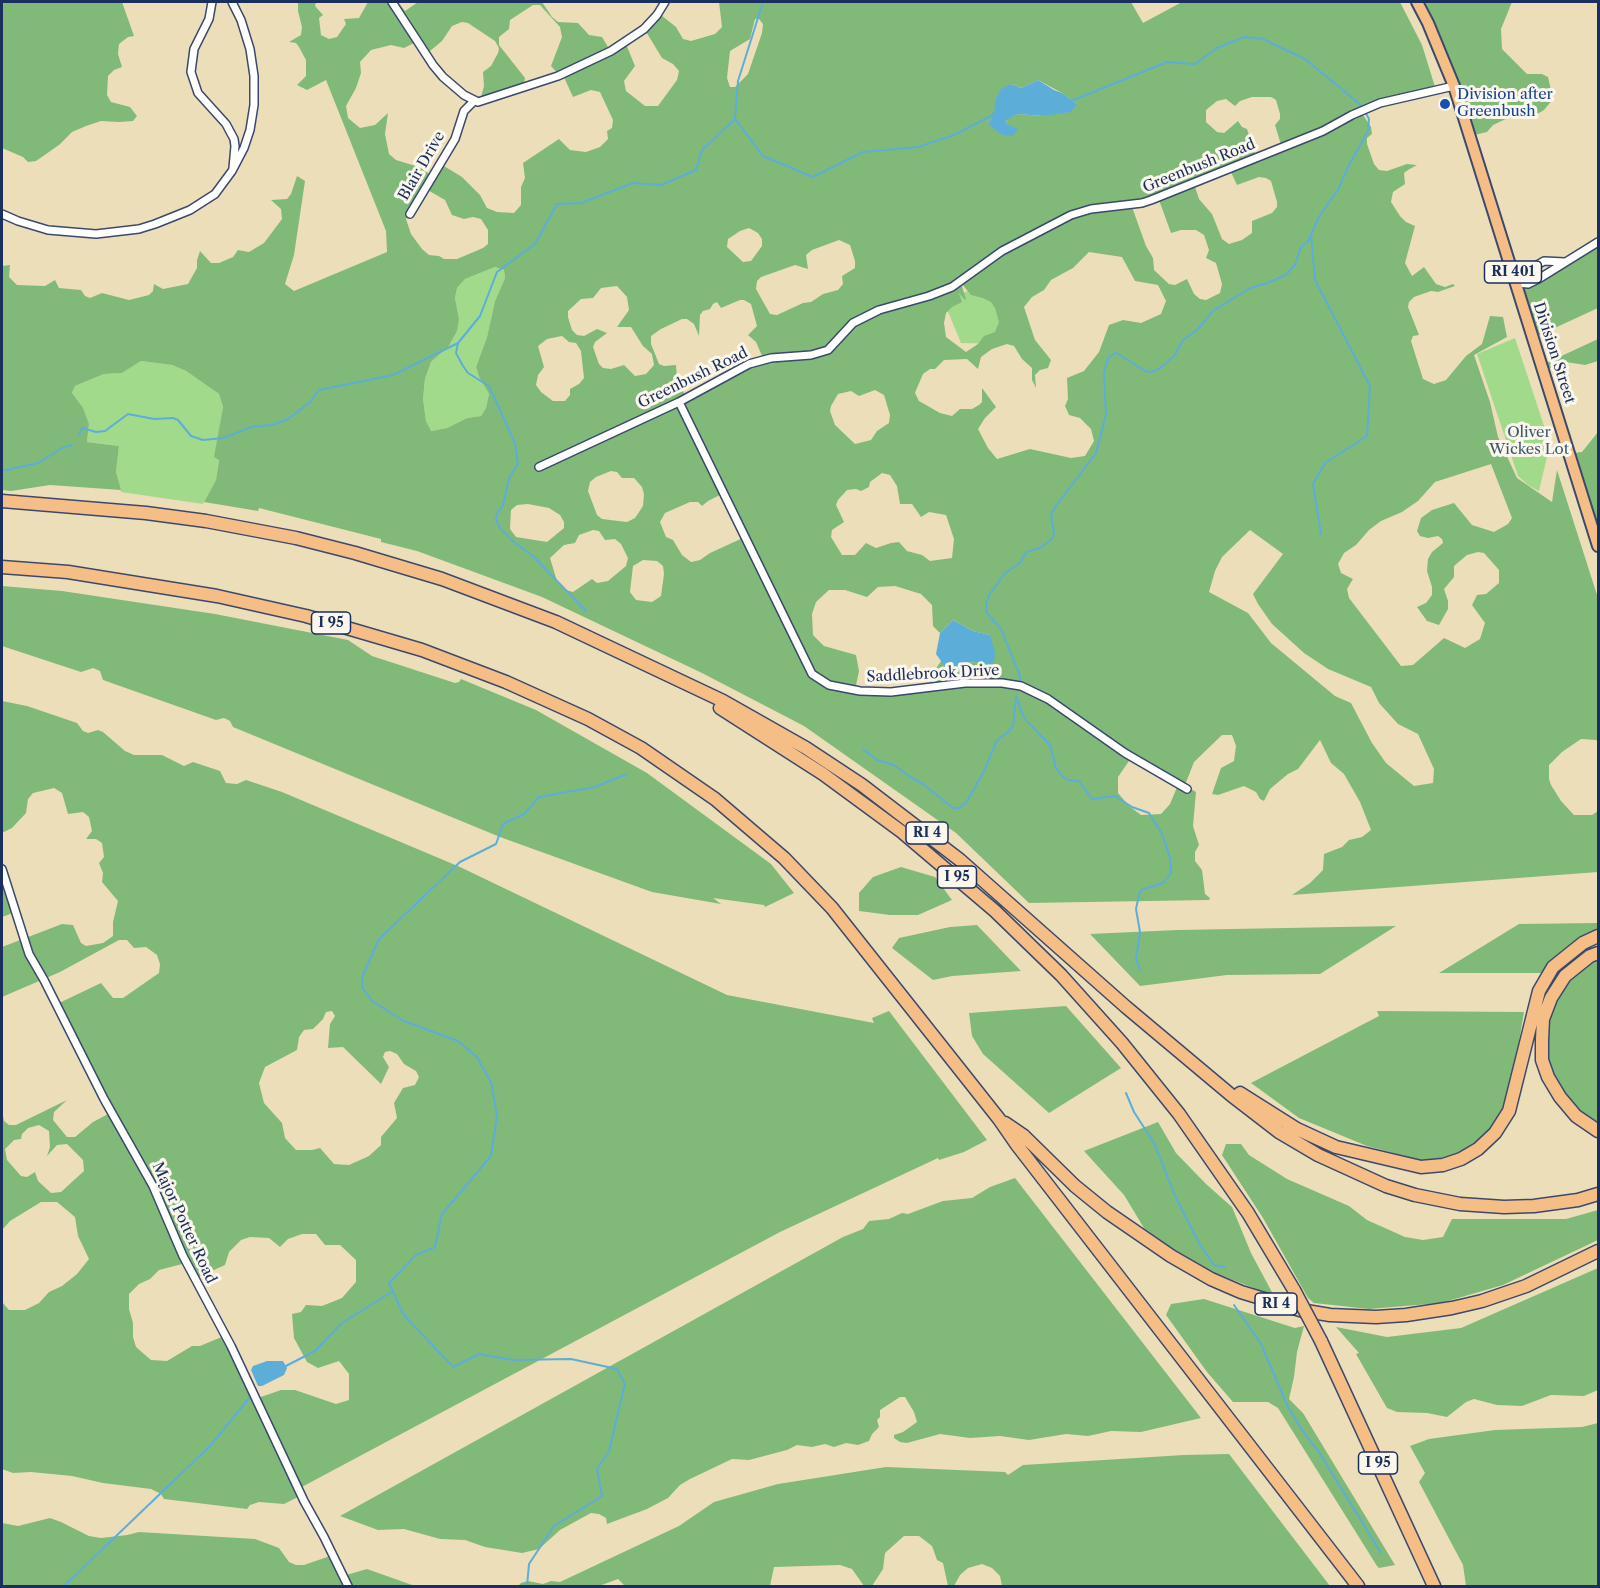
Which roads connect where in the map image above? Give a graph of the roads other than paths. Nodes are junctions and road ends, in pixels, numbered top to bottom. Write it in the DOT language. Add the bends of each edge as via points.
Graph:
graph roads {
  1 [pos="212,2"];
  2 [pos="232,2"];
  3 [pos="392,2"];
  4 [pos="665,2"];
  5 [pos="1417,2"];
  6 [pos="1454,86"];
  7 [pos="474,101"];
  8 [pos="232,171"];
  9 [pos="2,214"];
  10 [pos="410,214"];
  11 [pos="1599,242"];
  12 [pos="1565,262"];
  13 [pos="1516,283"];
  14 [pos="680,402"];
  15 [pos="538,466"];
  16 [pos="2,501"];
  17 [pos="1599,546"];
  18 [pos="2,567"];
  19 [pos="639,660"];
  20 [pos="1187,789"];
  21 [pos="2,870"];
  22 [pos="1599,936"];
  23 [pos="1599,952"];
  24 [pos="1181,1053"];
  25 [pos="999,1119"];
  26 [pos="1599,1131"];
  27 [pos="1599,1194"];
  28 [pos="1599,1251"];
  29 [pos="348,1587"];
  30 [pos="1358,1587"];
  31 [pos="1434,1587"];
  1 -- 8 [label="street" via="209,19 194,49 191,72 198,93 234,139"];
  2 -- 8 [label="street" via="250,49 255,90 250,130"];
  3 -- 7 [label="street" via="433,65"];
  4 -- 7 [label="street" via="644,29 591,62 542,82"];
  5 -- 6 [label="main road, Division Street / RI 401"];
  6 -- 13 [label="main road, Division Street / RI 401"];
  6 -- 14 [label="street, Greenbush Road" via="1370,107 1323,131 1142,204 1071,215 1002,251 952,287 860,318 828,350 749,364"];
  7 -- 10 [label="street, Blair Drive" via="464,111 455,139"];
  8 -- 9 [label="street" via="207,200 171,219 139,229 64,233"];
  11 -- 12 [label="street"];
  12 -- 13 [label="street" via="1528,284"];
  12 -- 13 [label="street" via="1544,261 1525,272"];
  13 -- 17 [label="main road, Division Street / RI 401"];
  14 -- 15 [label="street, Greenbush Road"];
  14 -- 20 [label="street, Saddlebrook Drive" via="812,674 828,685 861,691 891,692 965,683 1021,686 1048,699 1125,753"];
  16 -- 19 [label="highway, I 95" via="176,517 326,546 490,596"];
  18 -- 25 [label="highway, I 95" via="158,585 335,624 479,671 615,732 715,799 805,879"];
  19 -- 24 [label="highway, RI 4" via="752,716 888,803 960,860"];
  19 -- 31 [label="highway, I 95, bridge" via="746,723 848,792 942,865 1017,932 1102,1020 1179,1114 1248,1213 1294,1290"];
  21 -- 29 [label="street, Major Potter Road" via="29,954 153,1186 183,1256"];
  22 -- 24 [label="highway" via="1583,943 1553,967 1539,991 1509,1111 1495,1133 1461,1160 1421,1167 1336,1147 1285,1122"];
  23 -- 26 [label="highway" via="1565,976 1551,998 1543,1019 1542,1060 1560,1097 1576,1116"];
  24 -- 27 [label="highway, RI 4" via="1292,1140 1345,1169 1394,1188 1445,1201 1504,1207 1549,1204"];
  25 -- 28 [label="highway, RI 4" via="1024,1136 1107,1212 1171,1256 1225,1286 1292,1308 1360,1317 1437,1311 1526,1286"];
  25 -- 30 [label="highway, I 95"];
}
